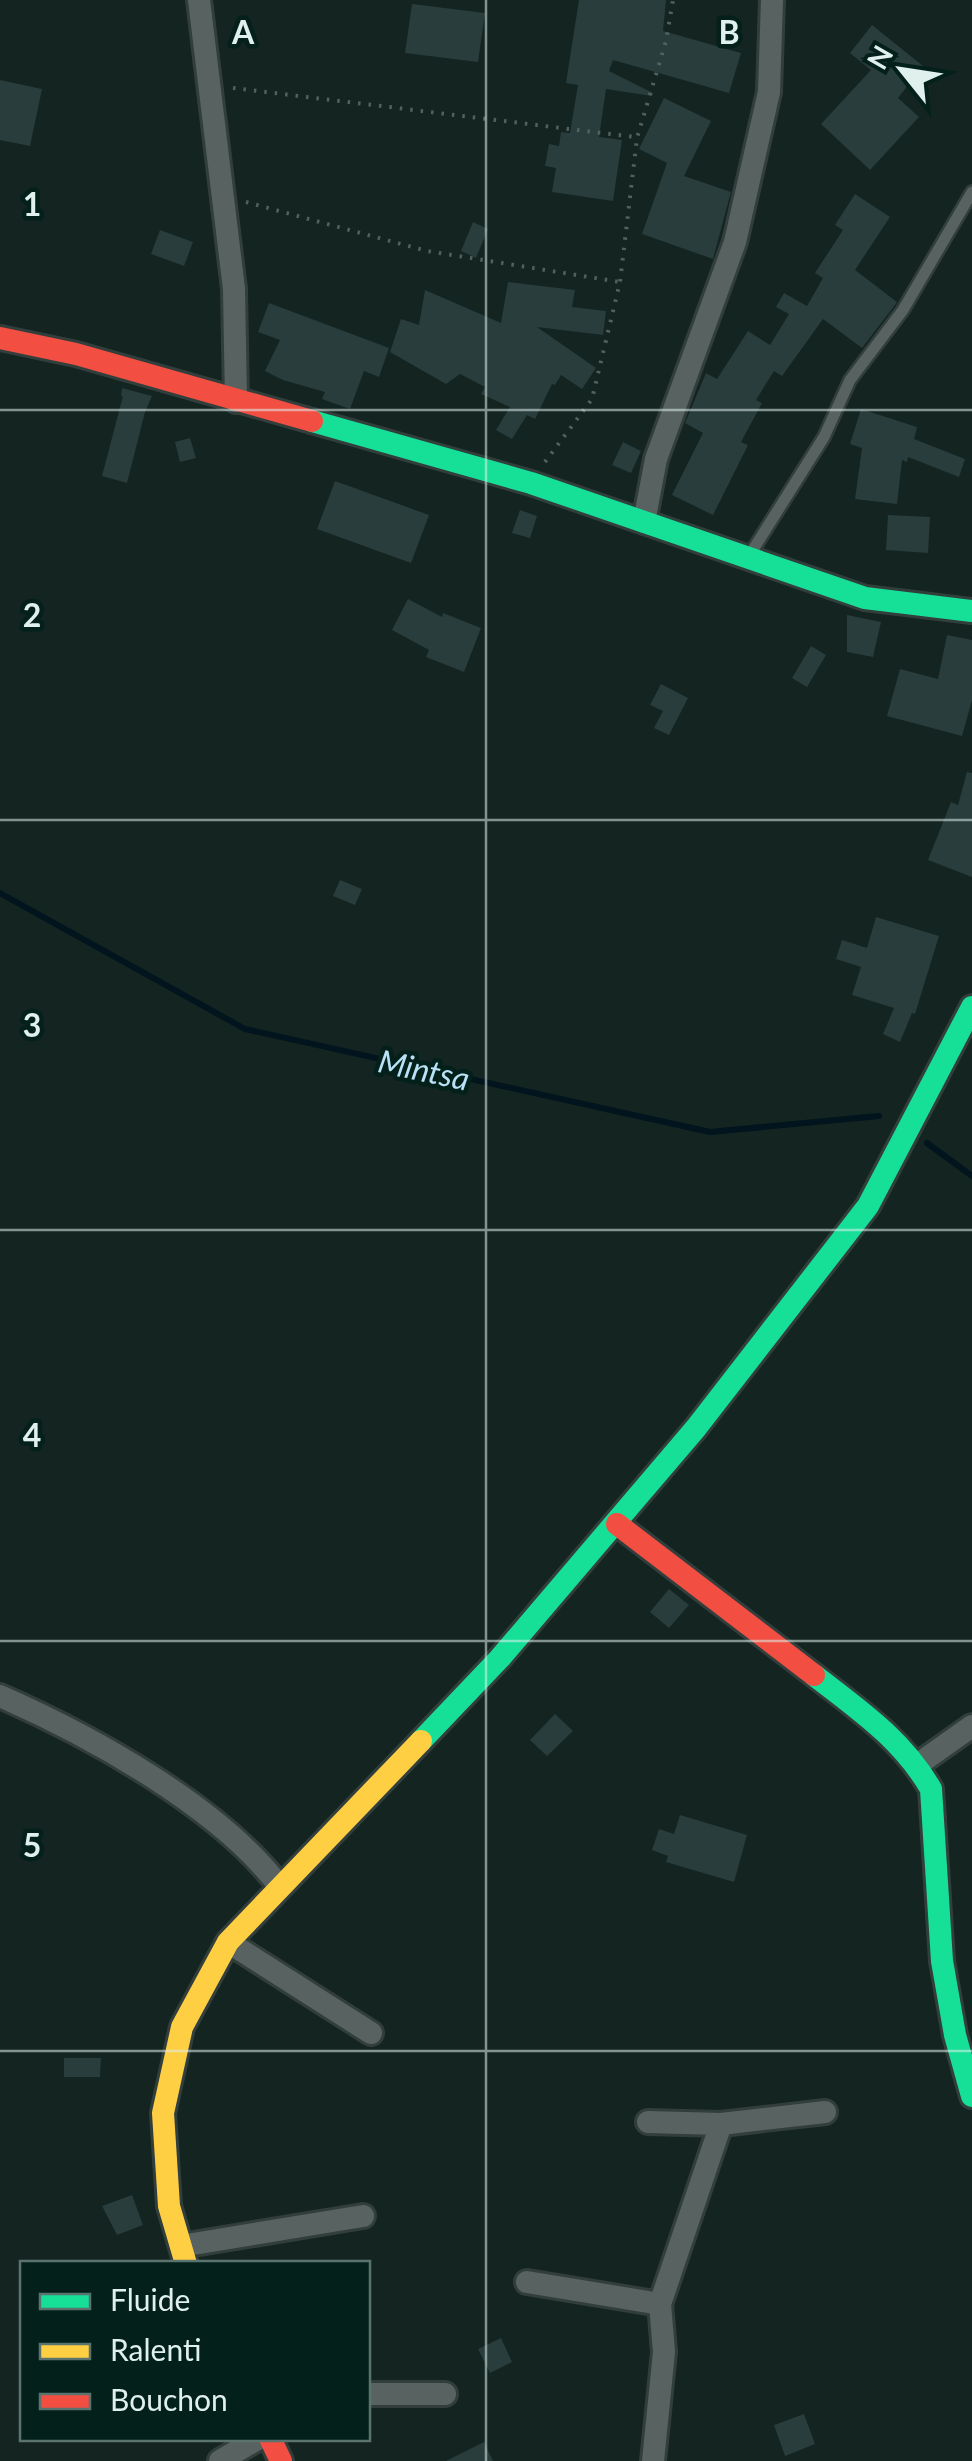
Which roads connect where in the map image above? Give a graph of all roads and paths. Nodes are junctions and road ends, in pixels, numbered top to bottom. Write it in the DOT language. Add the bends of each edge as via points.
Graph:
graph roads {
  1 [pos="199,0"];
  2 [pos="673,0"];
  3 [pos="772,0"];
  4 [pos="208,85"];
  5 [pos="636,138"];
  6 [pos="972,192"];
  7 [pos="222,196"];
  8 [pos="620,282"];
  9 [pos="0,338"];
  10 [pos="236,401"];
  11 [pos="532,483"];
  12 [pos="644,522"];
  13 [pos="746,559"];
  14 [pos="972,611"];
  15 [pos="972,1007"];
  16 [pos="618,1524"];
  17 [pos="0,1696"];
  18 [pos="972,1726"];
  19 [pos="917,1765"];
  20 [pos="280,1886"];
  21 [pos="228,1942"];
  22 [pos="370,2033"];
  23 [pos="972,2096"];
  24 [pos="825,2112"];
  25 [pos="648,2122"];
  26 [pos="721,2124"];
  27 [pos="363,2216"];
  28 [pos="184,2255"];
  29 [pos="526,2282"];
  30 [pos="660,2304"];
  31 [pos="370,2394"];
  32 [pos="446,2394"];
  33 [pos="253,2441"];
  34 [pos="220,2461"];
  35 [pos="653,2461"];
  1 -- 4 [label="street"];
  2 -- 5 [label="path"];
  3 -- 12 [label="street" via="769,92 734,242 656,458"];
  4 -- 5 [label="path"];
  4 -- 7 [label="street"];
  5 -- 8 [label="path"];
  6 -- 13 [label="lane" via="903,310 850,380 824,437"];
  7 -- 8 [label="path" via="427,250"];
  7 -- 10 [label="street" via="234,289"];
  8 -- 11 [label="path" via="592,398"];
  9 -- 10 [label="street"];
  10 -- 11 [label="street"];
  11 -- 12 [label="street"];
  12 -- 13 [label="street"];
  13 -- 14 [label="street" via="865,598"];
  15 -- 16 [label="street" via="868,1206"];
  16 -- 19 [label="street" via="890,1734"];
  16 -- 20 [label="street" via="500,1658"];
  17 -- 20 [label="street" via="78,1733 185,1800 261,1862"];
  18 -- 19 [label="street"];
  19 -- 23 [label="street" via="931,1789 942,1962"];
  20 -- 21 [label="street"];
  21 -- 22 [label="street"];
  21 -- 28 [label="street" via="182,2027 164,2114 169,2206"];
  24 -- 26 [label="street"];
  25 -- 26 [label="street"];
  26 -- 30 [label="street"];
  27 -- 28 [label="street"];
  29 -- 30 [label="street"];
  30 -- 35 [label="street" via="664,2352"];
  31 -- 32 [label="street"];
  33 -- 34 [label="street"];
}
